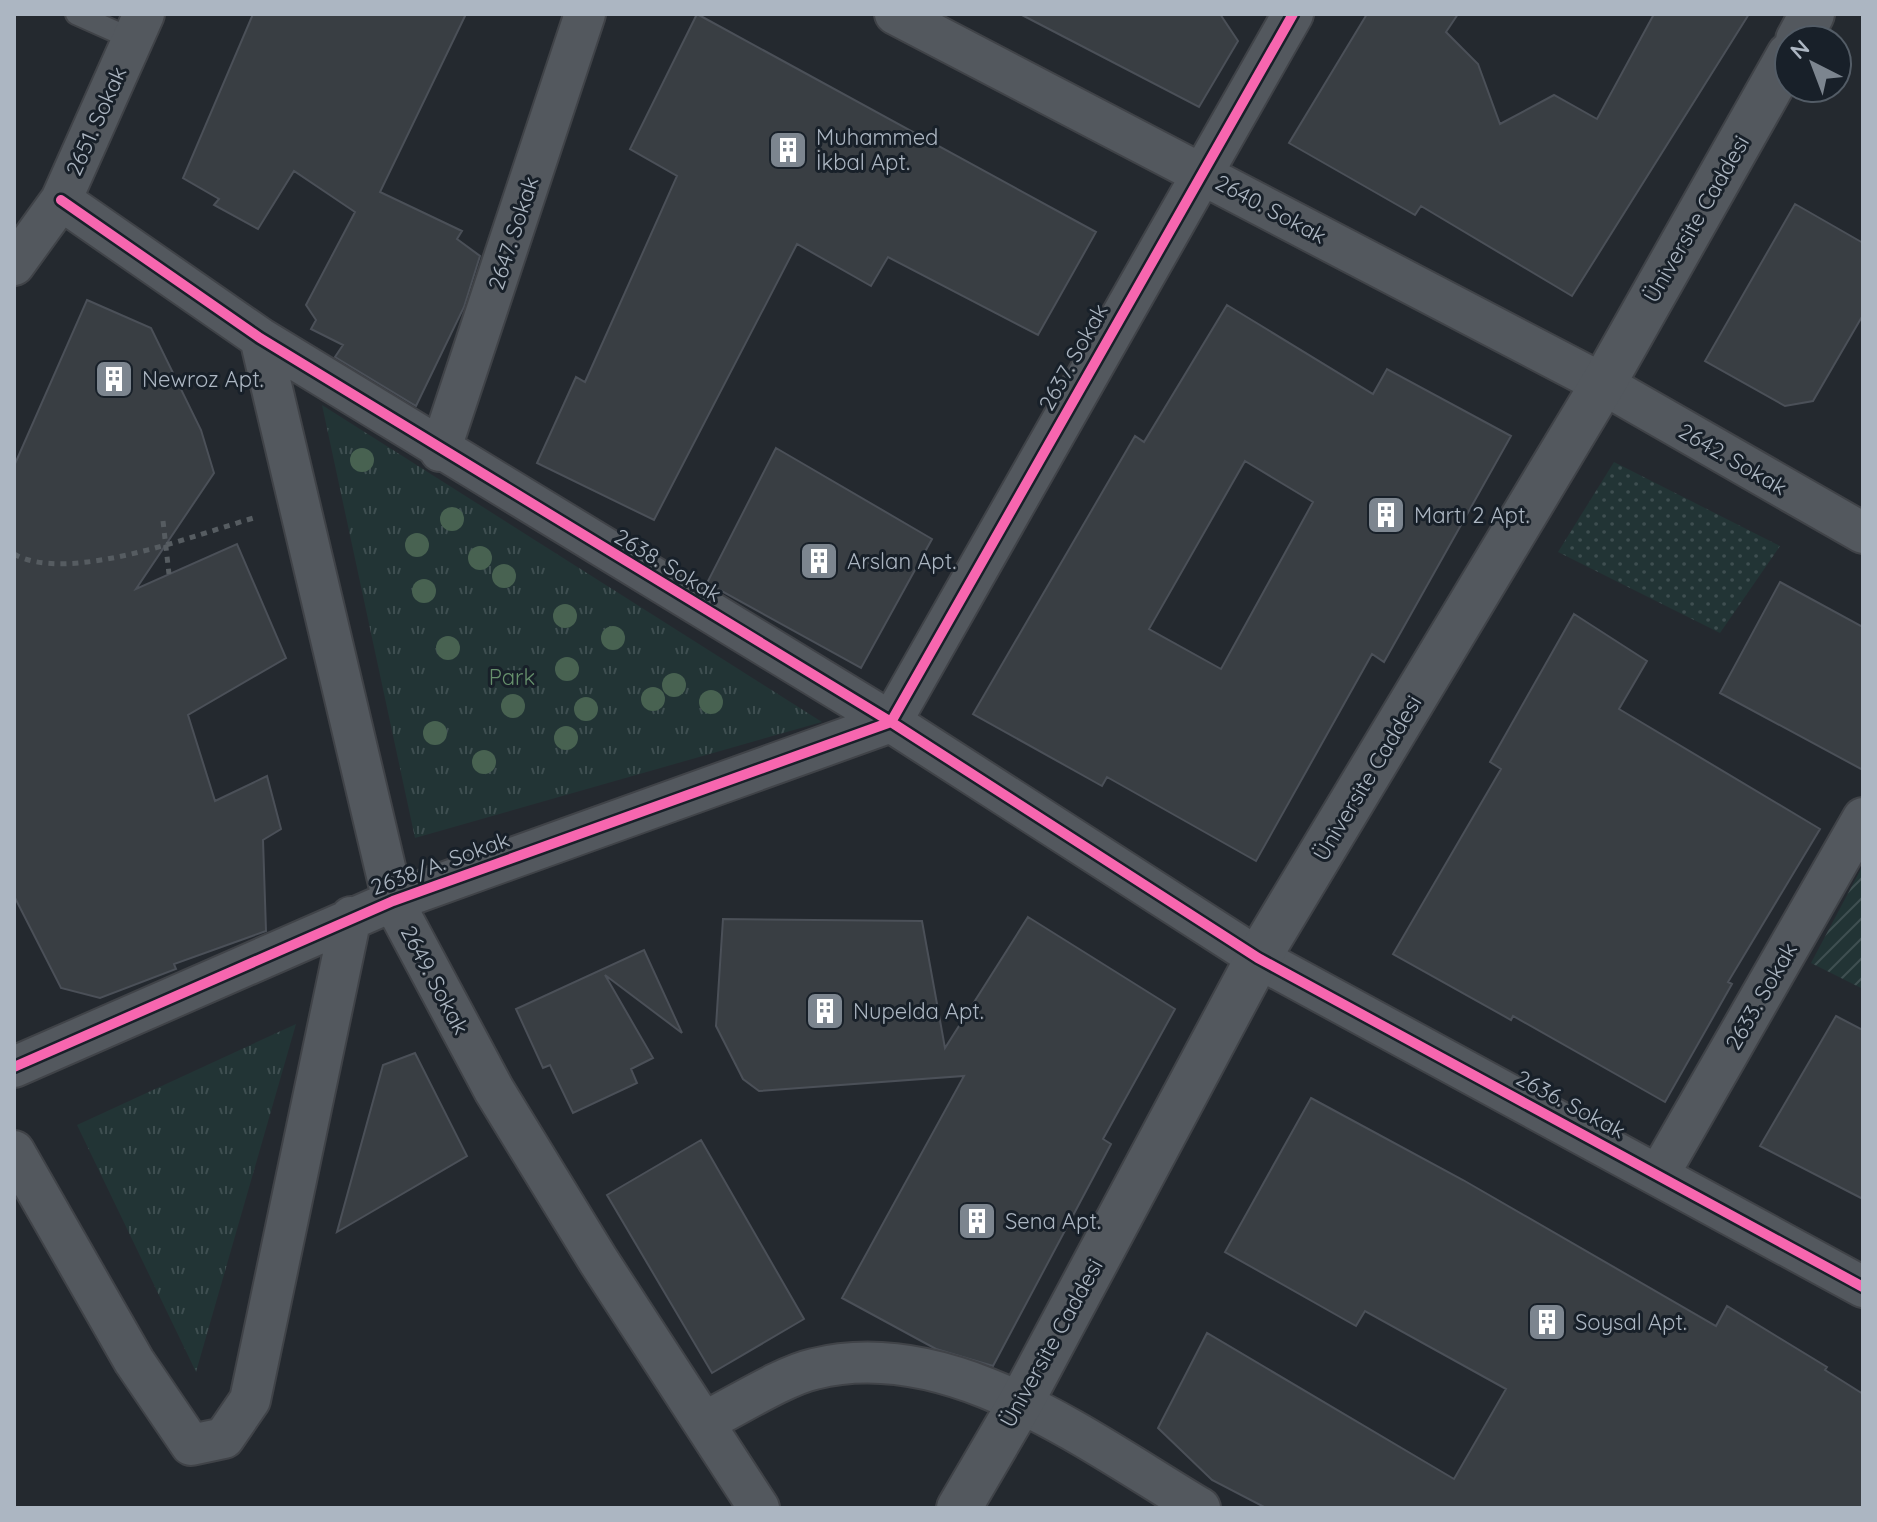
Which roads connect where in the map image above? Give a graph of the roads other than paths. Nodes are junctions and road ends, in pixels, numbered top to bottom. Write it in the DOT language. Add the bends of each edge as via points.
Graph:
graph roads {
  1 [pos="76,14"];
  2 [pos="585,14"];
  3 [pos="1293,14"];
  4 [pos="905,16"];
  5 [pos="138,27"];
  6 [pos="1773,83"];
  7 [pos="1200,172"];
  8 [pos="61,200"];
  9 [pos="14,265"];
  10 [pos="260,338"];
  11 [pos="1603,384"];
  12 [pos="440,451"];
  13 [pos="1863,533"];
  14 [pos="891,722"];
  15 [pos="1863,818"];
  16 [pos="393,901"];
  17 [pos="351,917"];
  18 [pos="1258,958"];
  19 [pos="19,1052"];
  20 [pos="14,1151"];
  21 [pos="1659,1174"];
  22 [pos="1863,1287"];
  23 [pos="1021,1402"];
  24 [pos="704,1422"];
  25 [pos="759,1508"];
  26 [pos="959,1508"];
  27 [pos="1200,1508"];
  1 -- 5 [label="lane"];
  2 -- 12 [label="street, 2647. Sokak"];
  3 -- 7 [label="street, 2637. Sokak"];
  4 -- 7 [label="street, 2640. Sokak"];
  5 -- 8 [label="street, 2651. Sokak"];
  6 -- 11 [label="street, Üniversite Caddesi"];
  7 -- 11 [label="street, 2640. Sokak"];
  7 -- 14 [label="street, 2637. Sokak"];
  8 -- 9 [label="street, 2651. Sokak"];
  8 -- 10 [label="street, 2638. Sokak"];
  10 -- 12 [label="street, 2638. Sokak"];
  10 -- 16 [label="street, 2649. Sokak"];
  11 -- 13 [label="street, 2642. Sokak"];
  11 -- 18 [label="street, Üniversite Caddesi"];
  12 -- 14 [label="street, 2638. Sokak"];
  14 -- 16 [label="street, 2638/A. Sokak"];
  14 -- 18 [label="street, 2638. Sokak"];
  15 -- 21 [label="street, 2633. Sokak"];
  16 -- 17 [label="street, 2638/A. Sokak"];
  16 -- 24 [label="street, 2649. Sokak" via="494,1090"];
  17 -- 19 [label="street, 2638/A. Sokak"];
  17 -- 20 [label="street" via="250,1400 224,1438 191,1445 134,1361"];
  18 -- 21 [label="street, 2636. Sokak"];
  18 -- 23 [label="street, Üniversite Caddesi"];
  21 -- 22 [label="street, 2636. Sokak"];
  23 -- 24 [label="street" via="933,1370 858,1363 812,1369"];
  23 -- 26 [label="street, Üniversite Caddesi"];
  23 -- 27 [label="street"];
  24 -- 25 [label="street, 2649. Sokak"];
}
